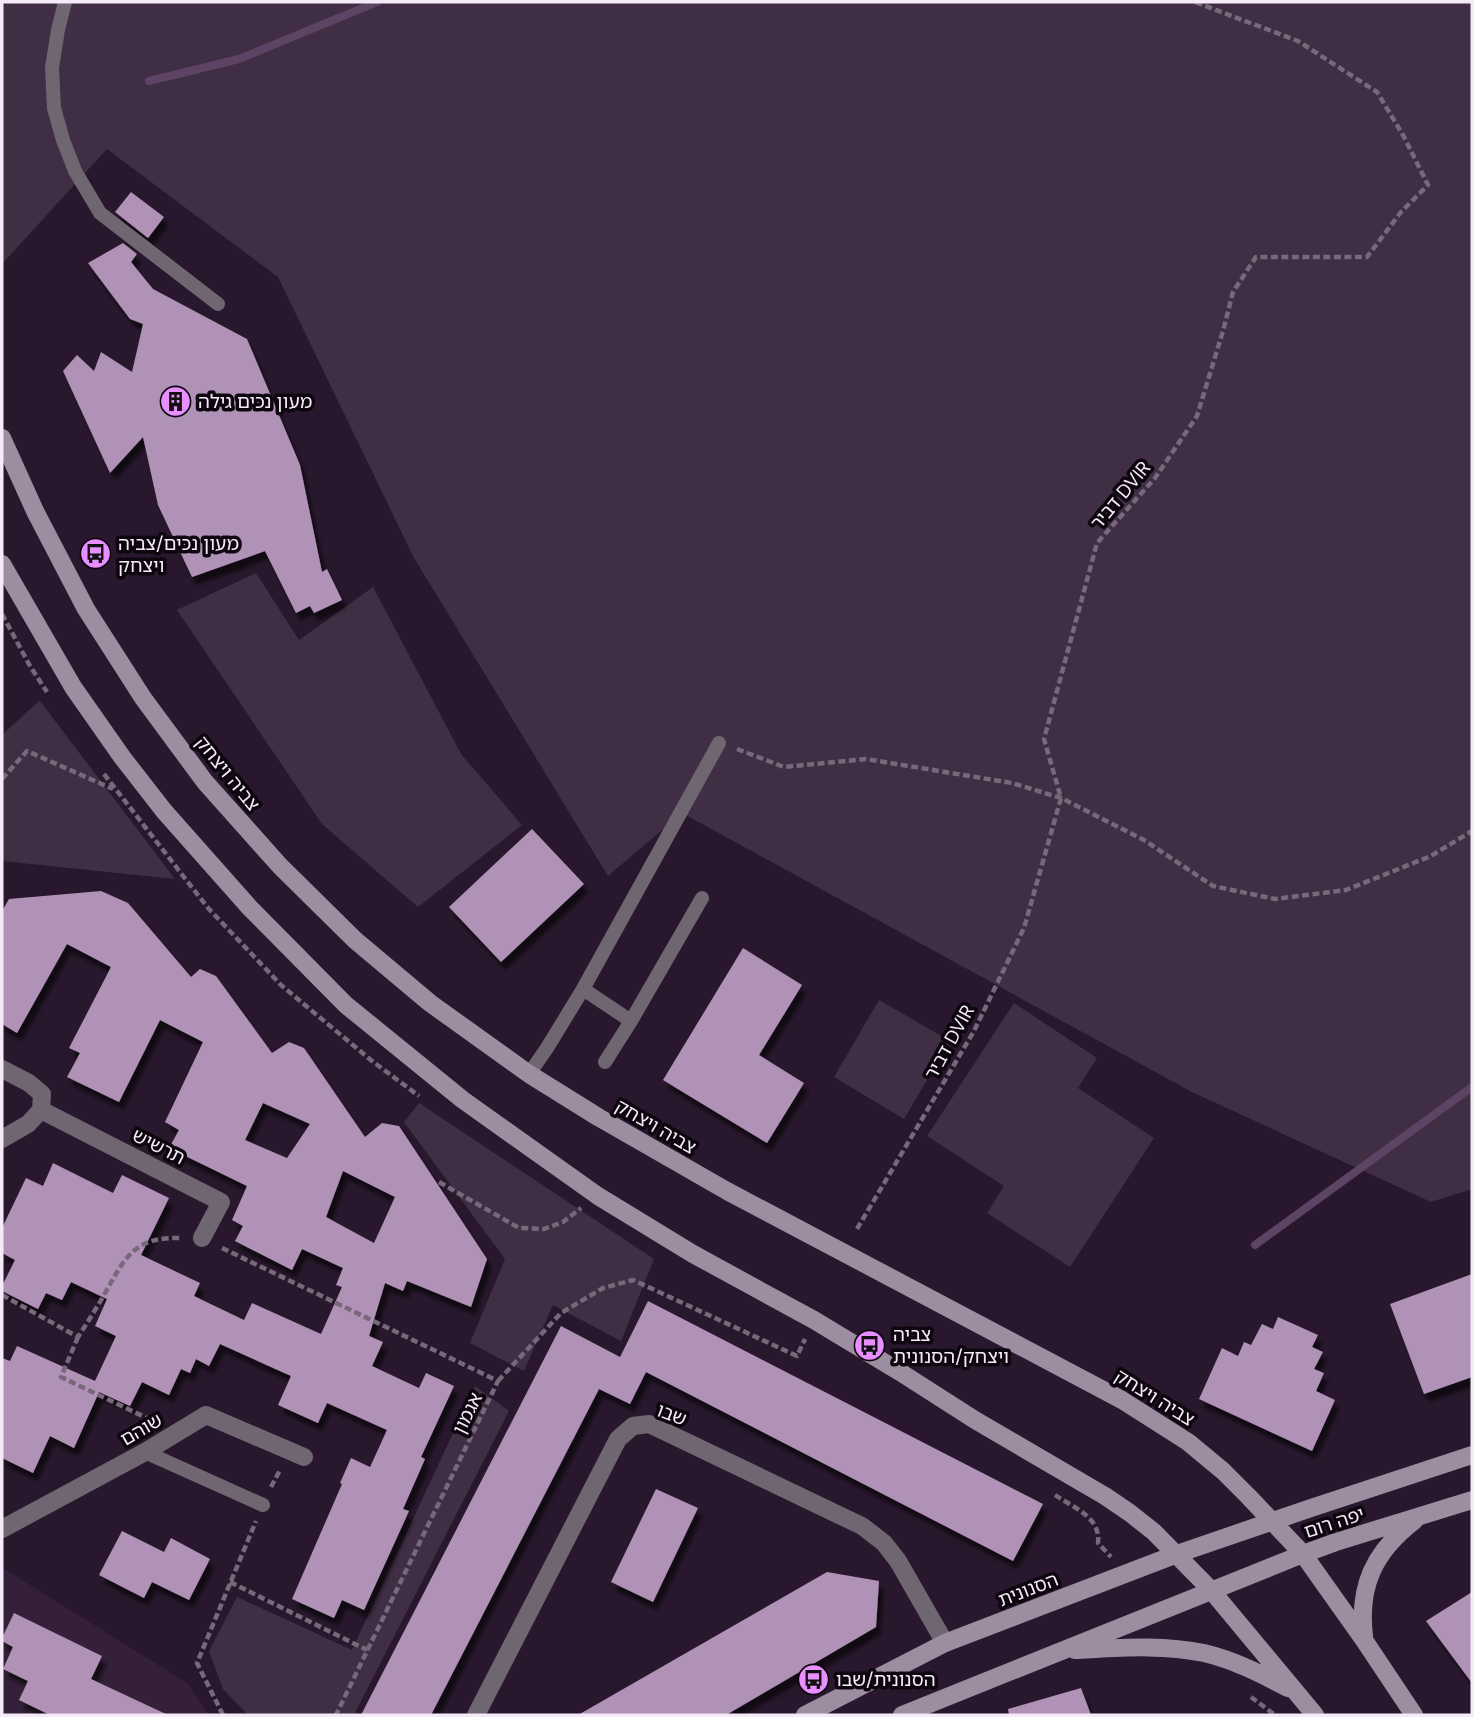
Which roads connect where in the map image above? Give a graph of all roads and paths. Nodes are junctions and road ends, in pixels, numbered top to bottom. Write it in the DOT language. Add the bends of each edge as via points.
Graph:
graph roads {
  1 [pos="65,2"];
  2 [pos="1195,2"];
  3 [pos="218,304"];
  4 [pos="2,438"];
  5 [pos="2,564"];
  6 [pos="719,743"];
  7 [pos="3,775"];
  8 [pos="115,790"];
  9 [pos="1061,798"];
  10 [pos="1472,831"];
  11 [pos="702,898"];
  12 [pos="583,989"];
  13 [pos="631,1021"];
  14 [pos="605,1062"];
  15 [pos="2,1069"];
  16 [pos="529,1074"];
  17 [pos="41,1110"];
  18 [pos="2,1139"];
  19 [pos="439,1182"];
  20 [pos="582,1208"];
  21 [pos="857,1230"];
  22 [pos="202,1238"];
  23 [pos="2,1295"];
  24 [pos="78,1337"];
  25 [pos="805,1338"];
  26 [pos="498,1381"];
  27 [pos="177,1433"];
  28 [pos="145,1452"];
  29 [pos="297,1454"];
  30 [pos="1472,1455"];
  31 [pos="1472,1500"];
  32 [pos="263,1504"];
  33 [pos="1418,1517"];
  34 [pos="1273,1521"];
  35 [pos="2,1529"];
  36 [pos="1177,1554"];
  37 [pos="1303,1554"];
  38 [pos="230,1582"];
  39 [pos="1211,1591"];
  40 [pos="1364,1640"];
  41 [pos="945,1643"];
  42 [pos="367,1650"];
  43 [pos="1061,1650"];
  44 [pos="1295,1692"];
  45 [pos="223,1715"];
  46 [pos="336,1715"];
  47 [pos="476,1715"];
  48 [pos="805,1715"];
  49 [pos="902,1715"];
  50 [pos="1315,1715"];
  51 [pos="1414,1715"];
  1 -- 3 [label="lane" via="52,68 54,108 75,171 100,213"];
  2 -- 9 [label="path, דביר DVIR" via="1298,41 1377,92 1428,185 1367,257 1256,257 1233,292 1196,416 1155,478 1097,543 1044,739"];
  4 -- 16 [label="street, צביה ויצחק" via="86,609 205,782 355,940 430,1003"];
  5 -- 36 [label="street" via="73,687 164,811 250,908 346,1005 463,1100 598,1196 1105,1496"];
  6 -- 9 [label="path" via="784,767 866,759 1012,783"];
  6 -- 12 [label="lane"];
  7 -- 8 [label="path" via="27,751"];
  9 -- 10 [label="path" via="1144,840 1213,886 1275,899 1346,890 1432,856"];
  9 -- 21 [label="path, דביר DVIR" via="1024,928 974,1031"];
  11 -- 13 [label="lane"];
  12 -- 13 [label="lane"];
  12 -- 16 [label="lane"];
  13 -- 14 [label="lane"];
  15 -- 17 [label="street" via="42,1094"];
  16 -- 34 [label="street, צביה ויצחק" via="727,1191 1122,1400 1205,1455"];
  17 -- 18 [label="street"];
  17 -- 22 [label="street, תרשיש" via="221,1202"];
  19 -- 20 [label="path" via="519,1227 544,1229"];
  22 -- 24 [label="path" via="164,1238 141,1245 125,1258"];
  22 -- 26 [label="path, אגמון"];
  23 -- 24 [label="path"];
  24 -- 27 [label="path" via="61,1377"];
  25 -- 26 [label="path" via="797,1356 633,1280 603,1288 561,1313"];
  26 -- 42 [label="path, אגמון"];
  27 -- 28 [label="street, שוהם"];
  27 -- 29 [label="street, שוהם" via="206,1415"];
  28 -- 32 [label="lane"];
  28 -- 35 [label="street, שוהם"];
  29 -- 32 [label="path"];
  30 -- 34 [label="street, יפה רום"];
  31 -- 33 [label="street, יפה רום"];
  32 -- 38 [label="path"];
  33 -- 37 [label="street, יפה רום"];
  33 -- 40 [label="street" via="1394,1538 1370,1572 1363,1605"];
  34 -- 36 [label="street, הסנונית"];
  34 -- 37 [label="street, צביה ויצחק"];
  36 -- 39 [label="street"];
  36 -- 41 [label="street, הסנונית"];
  37 -- 39 [label="street, יפה רום"];
  37 -- 40 [label="street, צביה ויצחק"];
  38 -- 42 [label="path"];
  38 -- 45 [label="path" via="197,1663"];
  39 -- 43 [label="street"];
  39 -- 44 [label="street"];
  40 -- 51 [label="street, צביה ויצחק"];
  41 -- 47 [label="street, שבו" via="898,1561 862,1526 649,1424 633,1426 618,1439"];
  41 -- 48 [label="street, הסנונית"];
  42 -- 46 [label="path, אגמון"];
  43 -- 44 [label="street" via="1191,1651 1243,1666"];
  43 -- 49 [label="street"];
  44 -- 50 [label="street"];
}
